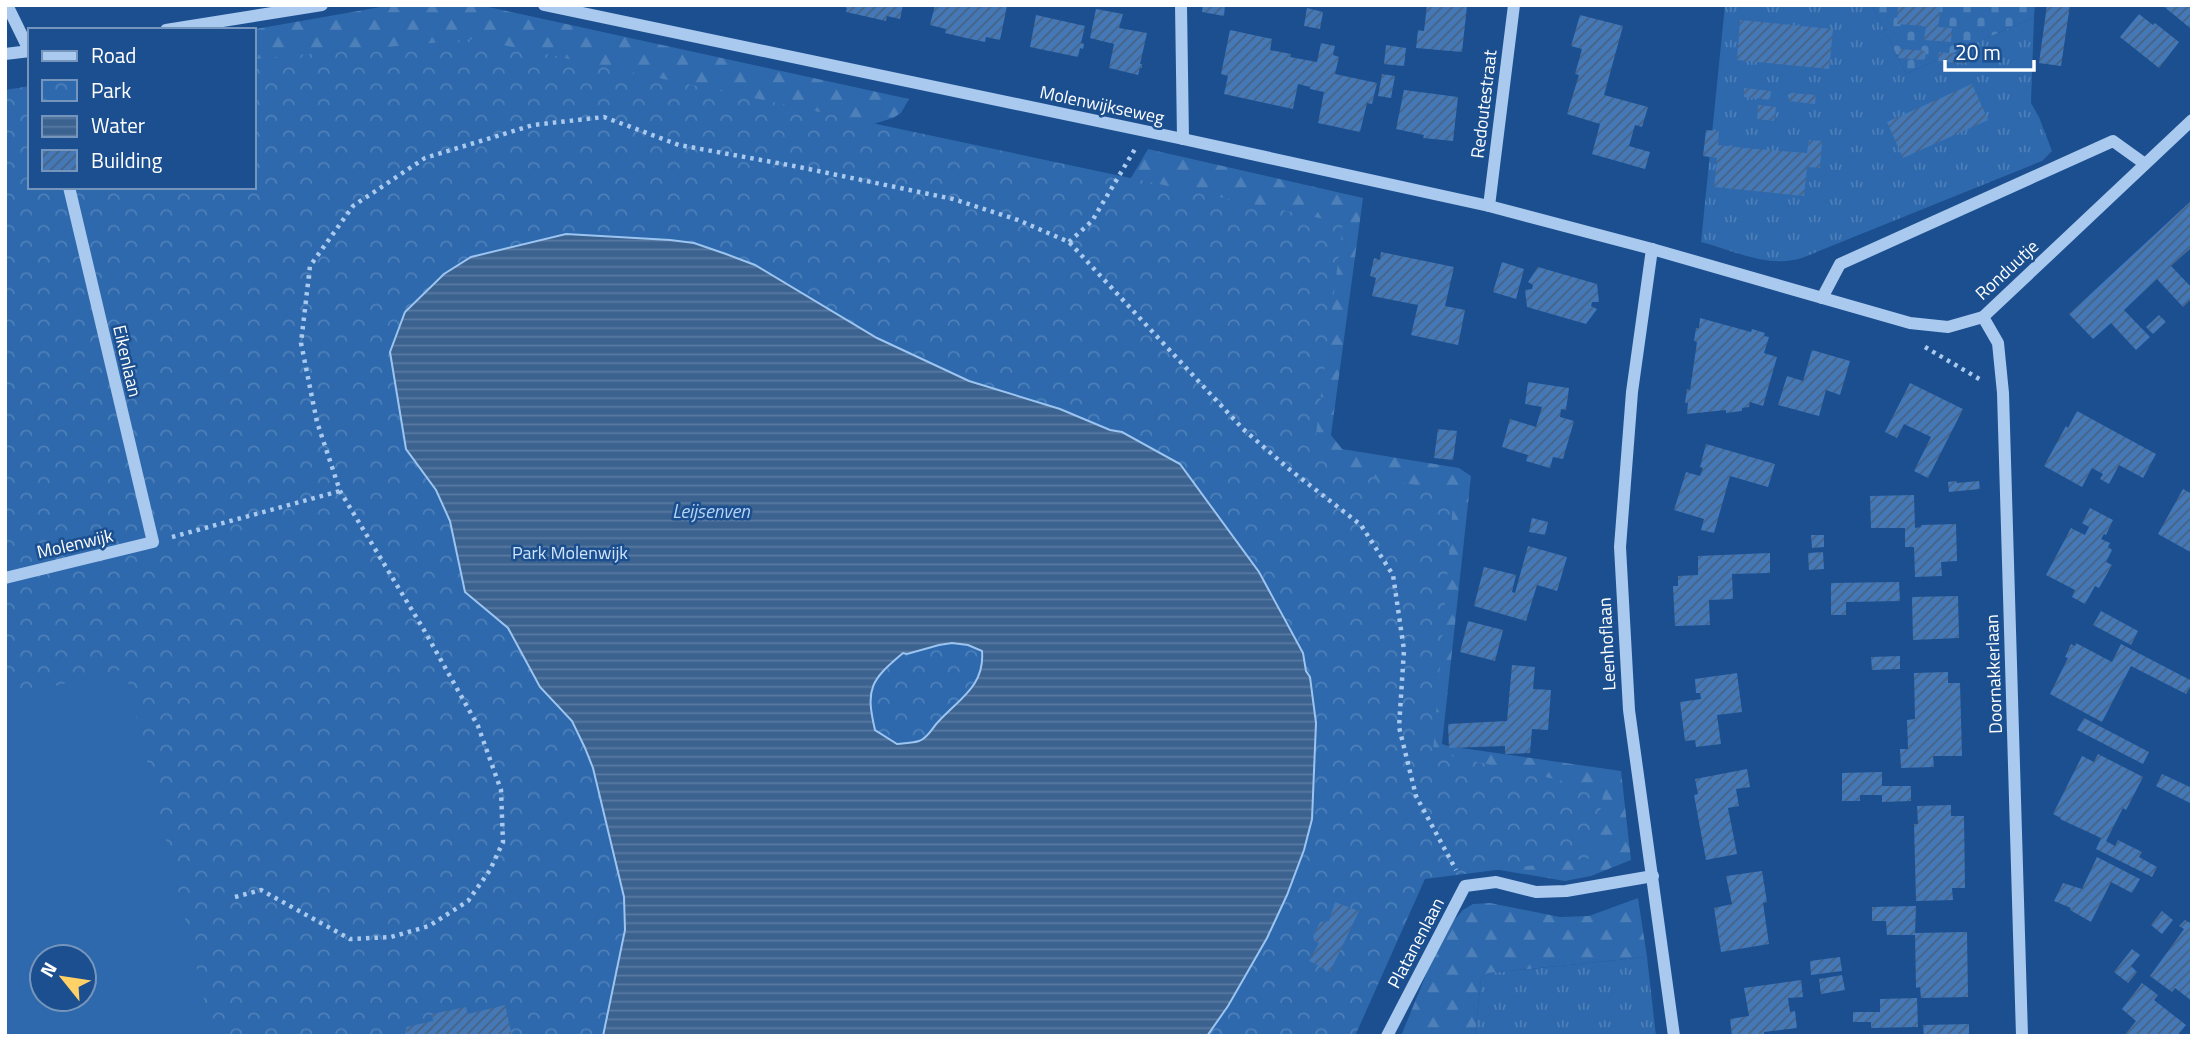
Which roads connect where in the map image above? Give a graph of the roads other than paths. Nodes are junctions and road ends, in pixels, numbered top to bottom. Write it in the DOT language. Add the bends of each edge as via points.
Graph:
graph roads {
  1 [pos="7,5"];
  2 [pos="322,5"];
  3 [pos="544,5"];
  4 [pos="1181,5"];
  5 [pos="1514,5"];
  6 [pos="178,28"];
  7 [pos="28,47"];
  8 [pos="28,51"];
  9 [pos="5,54"];
  10 [pos="2192,120"];
  11 [pos="1183,139"];
  12 [pos="2146,164"];
  13 [pos="69,189"];
  14 [pos="1489,206"];
  15 [pos="1651,249"];
  16 [pos="1822,298"];
  17 [pos="1983,317"];
  18 [pos="153,542"];
  19 [pos="5,578"];
  20 [pos="1653,876"];
  21 [pos="1387,1036"];
  22 [pos="1675,1036"];
  23 [pos="2022,1036"];
  1 -- 7 [label="street"];
  2 -- 6 [label="street"];
  3 -- 11 [label="street, Molenwijkseweg"];
  4 -- 11 [label="street"];
  5 -- 14 [label="street, Redoutestraat"];
  8 -- 9 [label="street"];
  10 -- 12 [label="street, Ronduutje"];
  11 -- 14 [label="street, Molenwijkseweg"];
  12 -- 16 [label="street" via="2113,141 1840,264"];
  12 -- 17 [label="street, Ronduutje"];
  13 -- 18 [label="street, Eikenlaan"];
  14 -- 15 [label="street, Molenwijkseweg"];
  15 -- 16 [label="street, Ronduutje"];
  15 -- 20 [label="street, Leenhoflaan" via="1632,392 1619,547 1629,710"];
  16 -- 17 [label="street, Ronduutje" via="1910,323 1948,327"];
  17 -- 23 [label="street, Doornakkerlaan" via="1998,343 2003,393"];
  18 -- 19 [label="street, Molenwijk"];
  20 -- 21 [label="street, Platanenlaan" via="1566,891 1536,892 1496,882 1465,887"];
  20 -- 22 [label="street, Leenhoflaan"];
}
